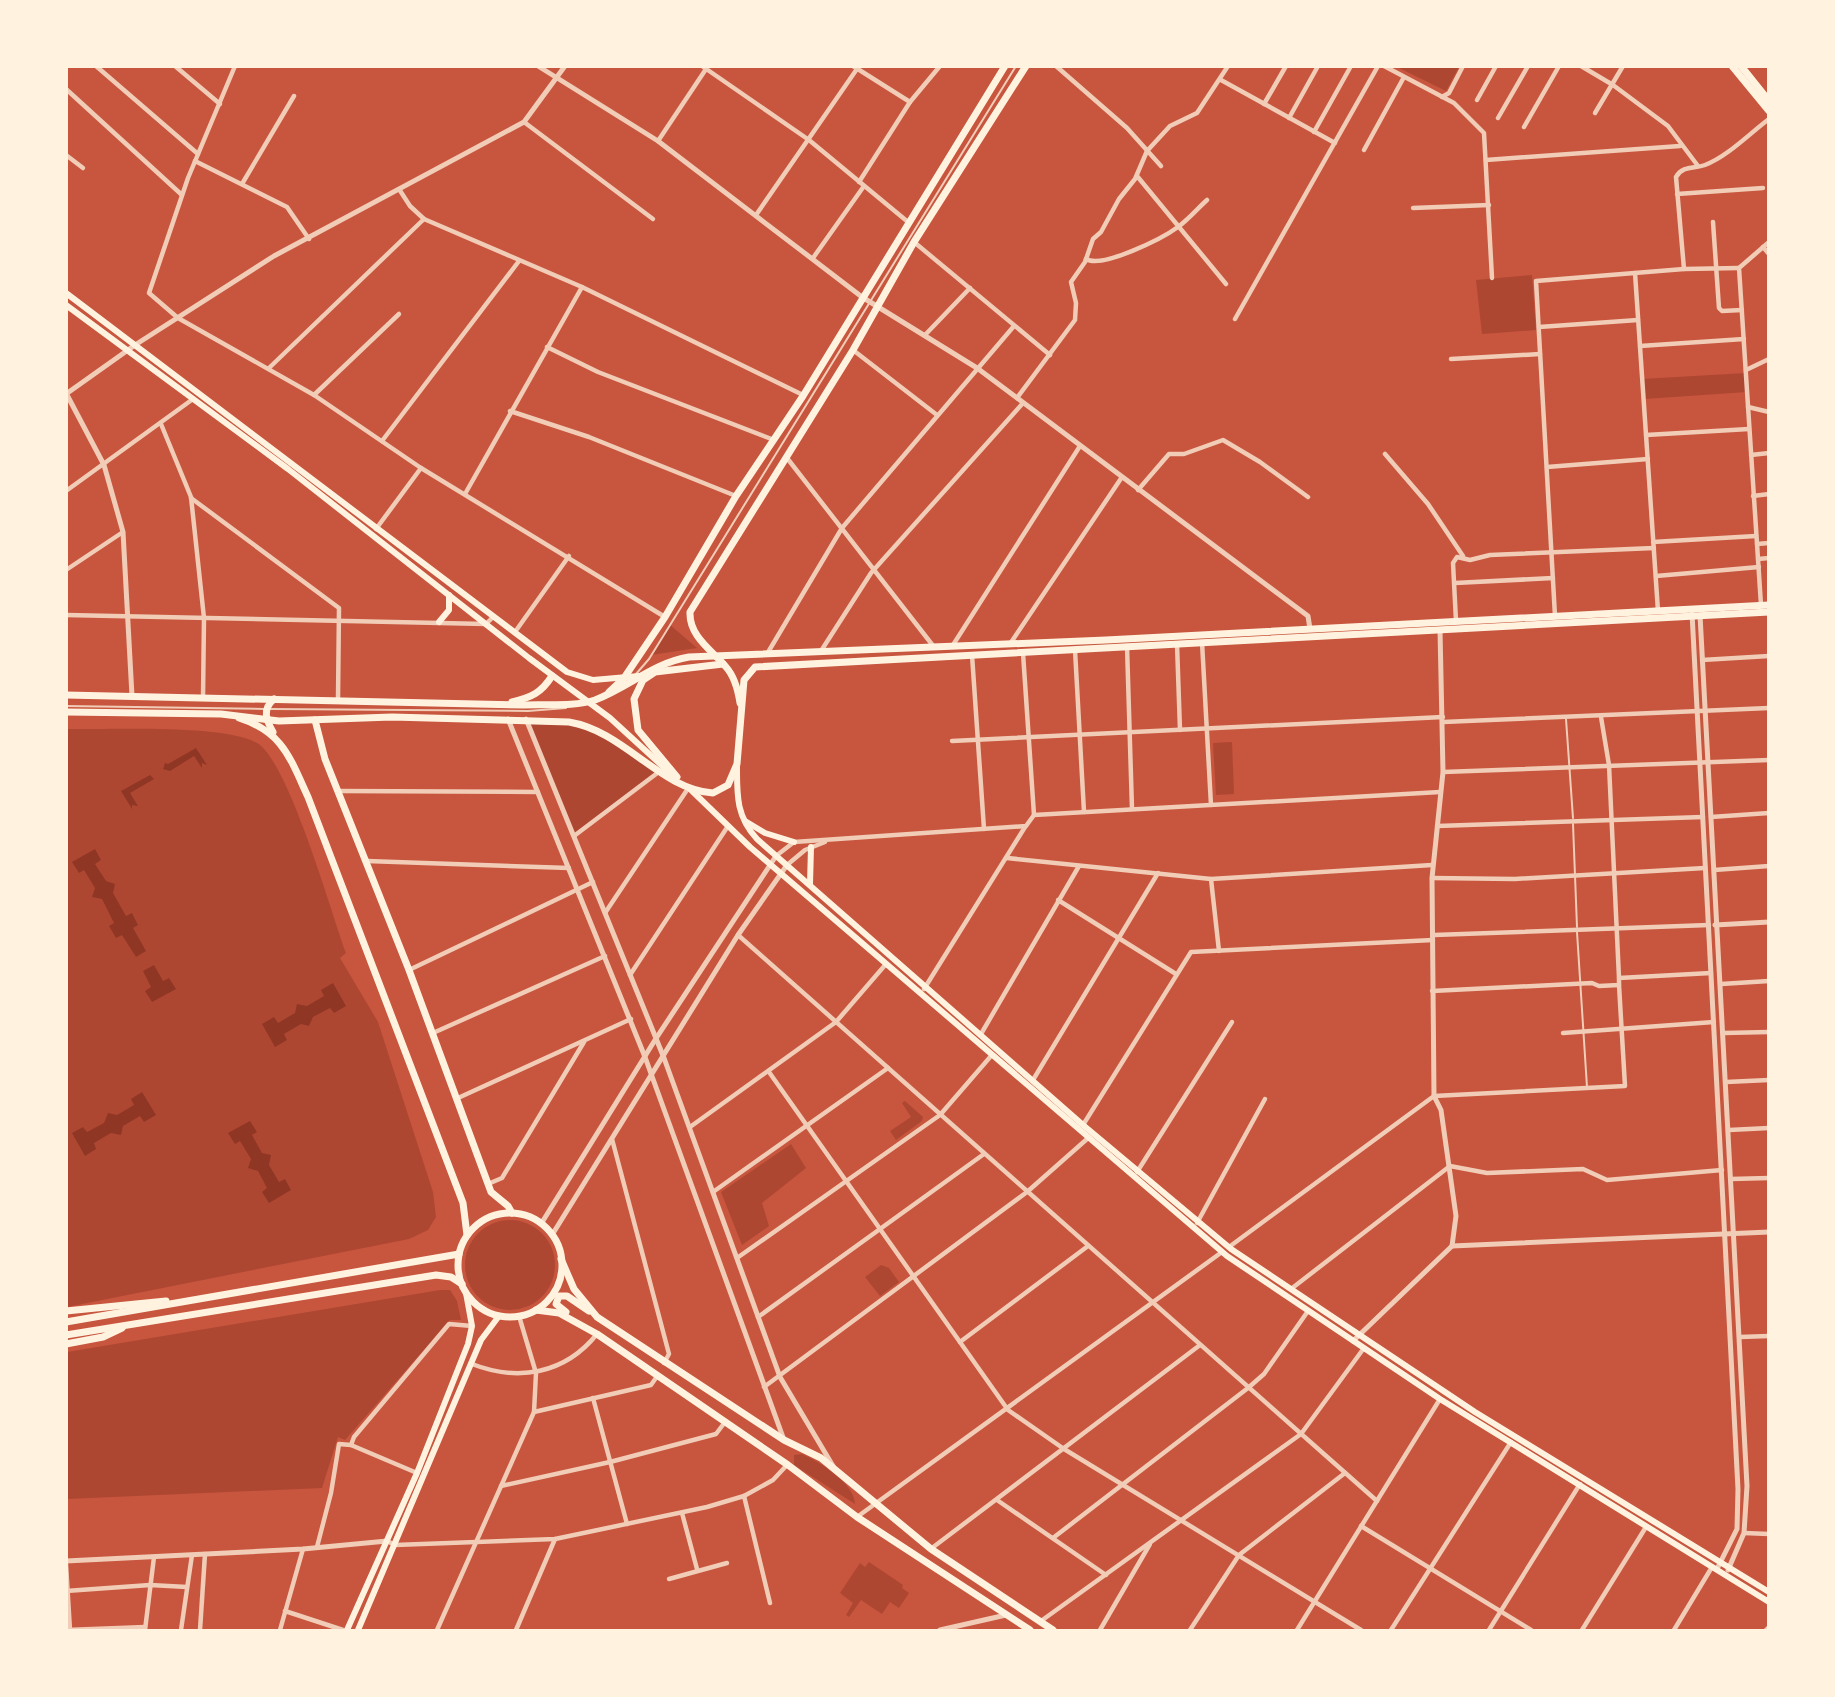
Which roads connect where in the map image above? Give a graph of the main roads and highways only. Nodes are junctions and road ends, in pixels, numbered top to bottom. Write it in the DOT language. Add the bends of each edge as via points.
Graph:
graph roads {
  1 [pos="1005,66"];
  2 [pos="1026,66"];
  3 [pos="1732,66"];
  4 [pos="1741,66"];
  5 [pos="1769,101"];
  6 [pos="1769,111"];
  7 [pos="66,293"];
  8 [pos="66,304"];
  9 [pos="449,595"];
  10 [pos="1765,605"];
  11 [pos="1696,612"];
  12 [pos="1769,612"];
  13 [pos="439,622"];
  14 [pos="716,656"];
  15 [pos="677,664"];
  16 [pos="723,664"];
  17 [pos="552,676"];
  18 [pos="639,676"];
  19 [pos="624,678"];
  20 [pos="609,692"];
  21 [pos="66,695"];
  22 [pos="274,699"];
  23 [pos="586,701"];
  24 [pos="501,704"];
  25 [pos="741,708"];
  26 [pos="66,712"];
  27 [pos="225,714"];
  28 [pos="266,714"];
  29 [pos="315,720"];
  30 [pos="275,736"];
  31 [pos="737,764"];
  32 [pos="687,786"];
  33 [pos="741,817"];
  34 [pos="794,842"];
  35 [pos="811,848"];
  36 [pos="810,885"];
  37 [pos="512,1213"];
  38 [pos="467,1235"];
  39 [pos="1225,1250"];
  40 [pos="459,1254"];
  41 [pos="561,1259"];
  42 [pos="462,1284"];
  43 [pos="466,1293"];
  44 [pos="202,1298"];
  45 [pos="536,1310"];
  46 [pos="66,1311"];
  47 [pos="591,1312"];
  48 [pos="499,1316"];
  49 [pos="571,1318"];
  50 [pos="66,1322"];
  51 [pos="132,1324"];
  52 [pos="66,1335"];
  53 [pos="1356,1338"];
  54 [pos="66,1344"];
  55 [pos="1769,1592"];
  56 [pos="1769,1602"];
  57 [pos="1018,1627"];
  58 [pos="345,1630"];
  59 [pos="358,1630"];
  60 [pos="1030,1630"];
  61 [pos="1053,1630"];
  1 -- 19 [label="main road"];
  2 -- 14 [label="main road" via="690,612 695,631"];
  3 -- 6 [label="main road"];
  4 -- 5 [label="main road"];
  7 -- 19 [label="main road" via="567,672 593,680"];
  8 -- 9 [label="main road"];
  9 -- 13 [label="main road" via="449,610"];
  9 -- 17 [label="main road"];
  10 -- 11 [label="main road"];
  11 -- 12 [label="main road"];
  11 -- 14 [label="main road"];
  11 -- 25 [label="main road" via="766,665 755,667 744,680"];
  14 -- 15 [label="main road"];
  14 -- 16 [label="main road"];
  15 -- 16 [label="main road"];
  15 -- 18 [label="main road" via="657,665"];
  15 -- 32 [label="main road" via="643,680 634,699 634,713 638,730"];
  16 -- 25 [label="main road" via="736,684"];
  17 -- 23 [label="main road"];
  17 -- 24 [label="main road" via="533,697"];
  18 -- 19 [label="main road"];
  18 -- 20 [label="main road"];
  19 -- 20 [label="main road"];
  20 -- 23 [label="main road"];
  21 -- 22 [label="main road"];
  22 -- 24 [label="main road"];
  22 -- 28 [label="main road"];
  23 -- 24 [label="main road"];
  23 -- 32 [label="main road"];
  25 -- 31 [label="main road"];
  26 -- 27 [label="main road"];
  27 -- 28 [label="main road"];
  27 -- 30 [label="main road" via="255,723"];
  28 -- 29 [label="main road"];
  28 -- 30 [label="main road"];
  29 -- 32 [label="main road" via="526,719 587,725"];
  29 -- 37 [label="main road" via="320,744 491,1192"];
  30 -- 38 [label="main road" via="294,767 335,865 463,1203"];
  31 -- 32 [label="main road" via="721,790 701,792"];
  31 -- 33 [label="main road"];
  32 -- 39 [label="main road" via="990,1056"];
  33 -- 34 [label="main road" via="765,833"];
  33 -- 36 [label="main road" via="757,839"];
  35 -- 36 [label="main road"];
  36 -- 39 [label="main road"];
  37 -- 38 [label="main road" via="487,1218"];
  37 -- 41 [label="main road" via="541,1224 552,1235"];
  38 -- 40 [label="main road"];
  39 -- 53 [label="main road" via="1291,1289"];
  39 -- 53 [label="main road" via="1308,1311"];
  40 -- 42 [label="main road"];
  40 -- 44 [label="main road"];
  41 -- 45 [label="main road" via="556,1288"];
  41 -- 47 [label="main road" via="568,1280"];
  42 -- 43 [label="main road"];
  42 -- 51 [label="main road" via="436,1275"];
  43 -- 48 [label="main road" via="481,1308"];
  43 -- 58 [label="main road" via="472,1326 468,1344 417,1473"];
  44 -- 46 [label="main road"];
  44 -- 50 [label="main road"];
  45 -- 48 [label="main road"];
  45 -- 49 [label="main road"];
  47 -- 49 [label="main road" via="567,1296 558,1296 556,1304"];
  47 -- 61 [label="main road" via="784,1440 808,1450 931,1549"];
  48 -- 59 [label="main road" via="481,1340"];
  49 -- 57 [label="main road" via="659,1374"];
  51 -- 52 [label="main road"];
  51 -- 54 [label="main road" via="103,1337"];
  53 -- 55 [label="main road"];
  53 -- 56 [label="main road" via="1440,1399"];
  57 -- 60 [label="main road"];
}
